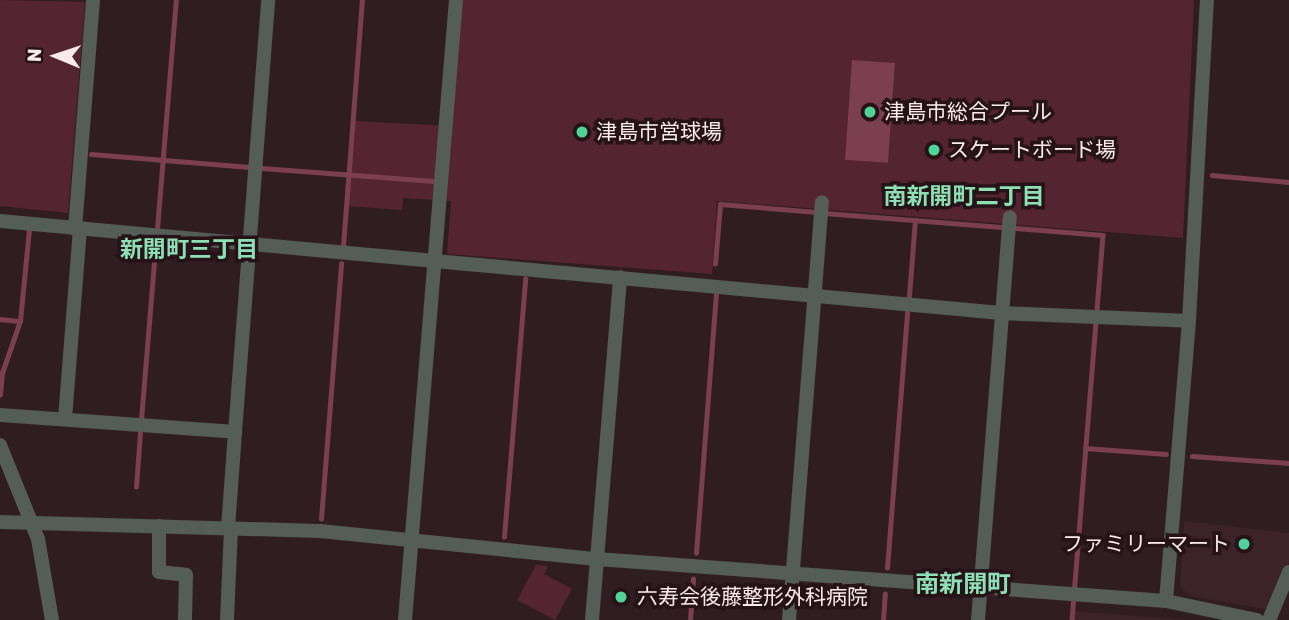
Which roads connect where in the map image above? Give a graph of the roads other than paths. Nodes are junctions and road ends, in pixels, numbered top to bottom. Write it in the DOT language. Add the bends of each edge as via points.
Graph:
graph roads {
  1 [pos="93,0"];
  2 [pos="268,0"];
  3 [pos="456,0"];
  4 [pos="1208,0"];
  5 [pos="822,202"];
  6 [pos="1010,217"];
  7 [pos="0,221"];
  8 [pos="78,229"];
  9 [pos="249,246"];
  10 [pos="435,262"];
  11 [pos="620,277"];
  12 [pos="815,295"];
  13 [pos="1001,313"];
  14 [pos="1189,321"];
  15 [pos="0,415"];
  16 [pos="65,419"];
  17 [pos="235,432"];
  18 [pos="0,445"];
  19 [pos="0,522"];
  20 [pos="31,523"];
  21 [pos="159,526"];
  22 [pos="230,528"];
  23 [pos="412,543"];
  24 [pos="597,559"];
  25 [pos="1289,572"];
  26 [pos="793,573"];
  27 [pos="981,589"];
  28 [pos="1166,601"];
  29 [pos="52,620"];
  30 [pos="185,620"];
  31 [pos="227,620"];
  32 [pos="405,620"];
  33 [pos="592,620"];
  34 [pos="789,620"];
  35 [pos="978,620"];
  36 [pos="1257,620"];
  37 [pos="1269,620"];
  1 -- 8 [label="street"];
  2 -- 9 [label="street"];
  3 -- 10 [label="street"];
  4 -- 14 [label="street"];
  5 -- 12 [label="street"];
  6 -- 13 [label="street"];
  7 -- 8 [label="street"];
  8 -- 9 [label="street"];
  8 -- 16 [label="street"];
  9 -- 10 [label="street"];
  9 -- 17 [label="street"];
  10 -- 11 [label="street"];
  10 -- 23 [label="street"];
  11 -- 12 [label="street"];
  11 -- 24 [label="street"];
  12 -- 13 [label="street"];
  12 -- 26 [label="street"];
  13 -- 14 [label="street"];
  13 -- 27 [label="street"];
  14 -- 28 [label="street"];
  15 -- 16 [label="street"];
  16 -- 17 [label="street"];
  17 -- 22 [label="street"];
  18 -- 20 [label="street"];
  19 -- 20 [label="street"];
  20 -- 21 [label="street"];
  20 -- 29 [label="street" via="46,565"];
  21 -- 22 [label="street"];
  21 -- 30 [label="street" via="159,572 186,575"];
  22 -- 23 [label="street" via="320,531"];
  22 -- 31 [label="street"];
  23 -- 24 [label="street"];
  23 -- 32 [label="street"];
  24 -- 26 [label="street"];
  24 -- 33 [label="street"];
  25 -- 37 [label="street"];
  26 -- 27 [label="street"];
  26 -- 34 [label="street"];
  27 -- 28 [label="street"];
  27 -- 35 [label="street"];
  28 -- 36 [label="street"];
}
